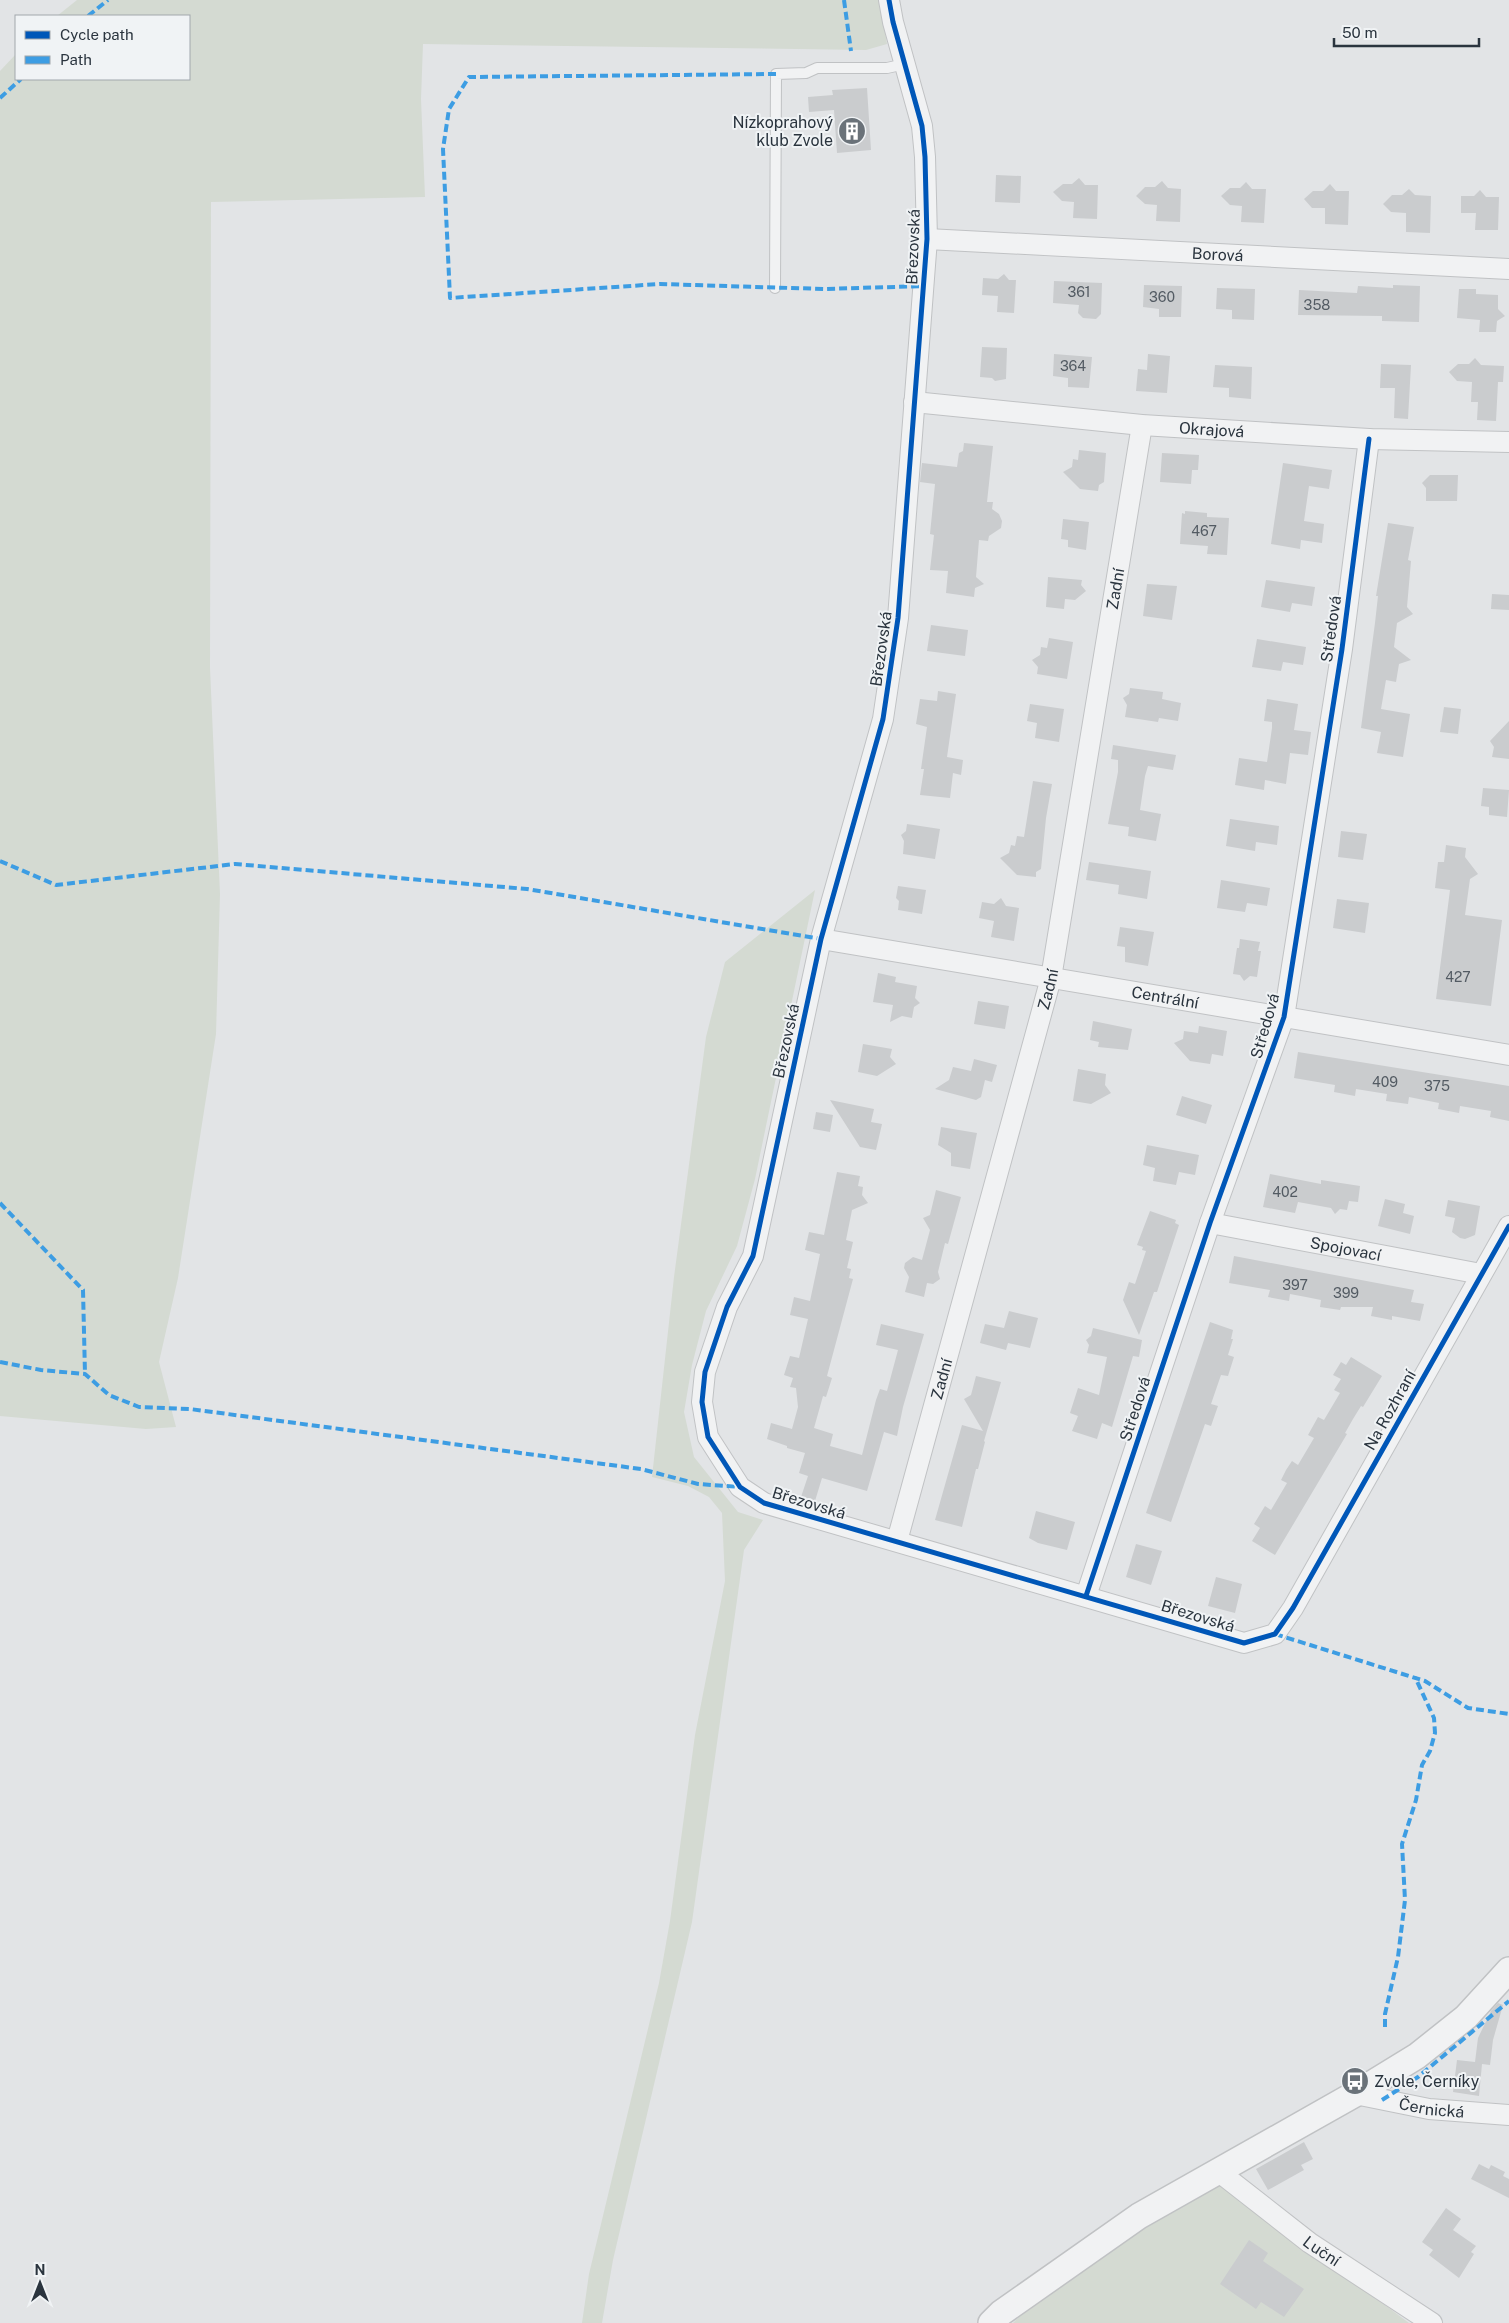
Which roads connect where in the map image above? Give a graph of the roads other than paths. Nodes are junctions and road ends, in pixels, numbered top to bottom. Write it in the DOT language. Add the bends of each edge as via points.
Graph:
graph roads {
  1 [pos="890,0"];
  2 [pos="905,64"];
  3 [pos="928,239"];
  4 [pos="1509,269"];
  5 [pos="775,288"];
  6 [pos="914,402"];
  7 [pos="1142,425"];
  8 [pos="1369,439"];
  9 [pos="1509,442"];
  10 [pos="821,939"];
  11 [pos="1051,978"];
  12 [pos="1284,1017"];
  13 [pos="1509,1055"];
  14 [pos="1210,1223"];
  15 [pos="1509,1226"];
  16 [pos="1481,1274"];
  17 [pos="897,1541"];
  18 [pos="1086,1596"];
  19 [pos="1293,1608"];
  20 [pos="1509,1970"];
  21 [pos="1356,2094"];
  22 [pos="1509,2115"];
  23 [pos="1218,2171"];
  24 [pos="991,2323"];
  25 [pos="1432,2323"];
  1 -- 2 [label="street, Březovská"];
  2 -- 3 [label="street, Březovská" via="922,126"];
  2 -- 5 [label="lane" via="887,68 817,68 806,74 776,74"];
  3 -- 4 [label="street, Borová"];
  3 -- 6 [label="street, Březovská"];
  6 -- 7 [label="street, Okrajová"];
  6 -- 10 [label="street, Březovská" via="898,618 883,719"];
  7 -- 8 [label="street, Okrajová"];
  7 -- 11 [label="street, Zadní"];
  8 -- 9 [label="street, Okrajová"];
  8 -- 12 [label="street, Středová" via="1342,649"];
  10 -- 11 [label="street, Centrální"];
  10 -- 17 [label="street, Březovská" via="753,1256 727,1307 705,1372 702,1402 708,1437 740,1487 764,1503"];
  11 -- 12 [label="street, Centrální"];
  11 -- 17 [label="street, Zadní"];
  12 -- 13 [label="street, Centrální"];
  12 -- 14 [label="street, Středová"];
  14 -- 16 [label="street, Spojovací"];
  14 -- 18 [label="street, Středová"];
  15 -- 16 [label="street, Na Rozhraní"];
  16 -- 19 [label="street, Na Rozhraní"];
  17 -- 18 [label="street, Březovská"];
  18 -- 19 [label="street, Březovská" via="1244,1643 1275,1634"];
  20 -- 21 [label="street" via="1466,2016 1417,2056"];
  21 -- 22 [label="street, Černická" via="1428,2110"];
  21 -- 23 [label="street"];
  23 -- 24 [label="street" via="1139,2216"];
  23 -- 25 [label="street, Luční" via="1310,2243"];
}
